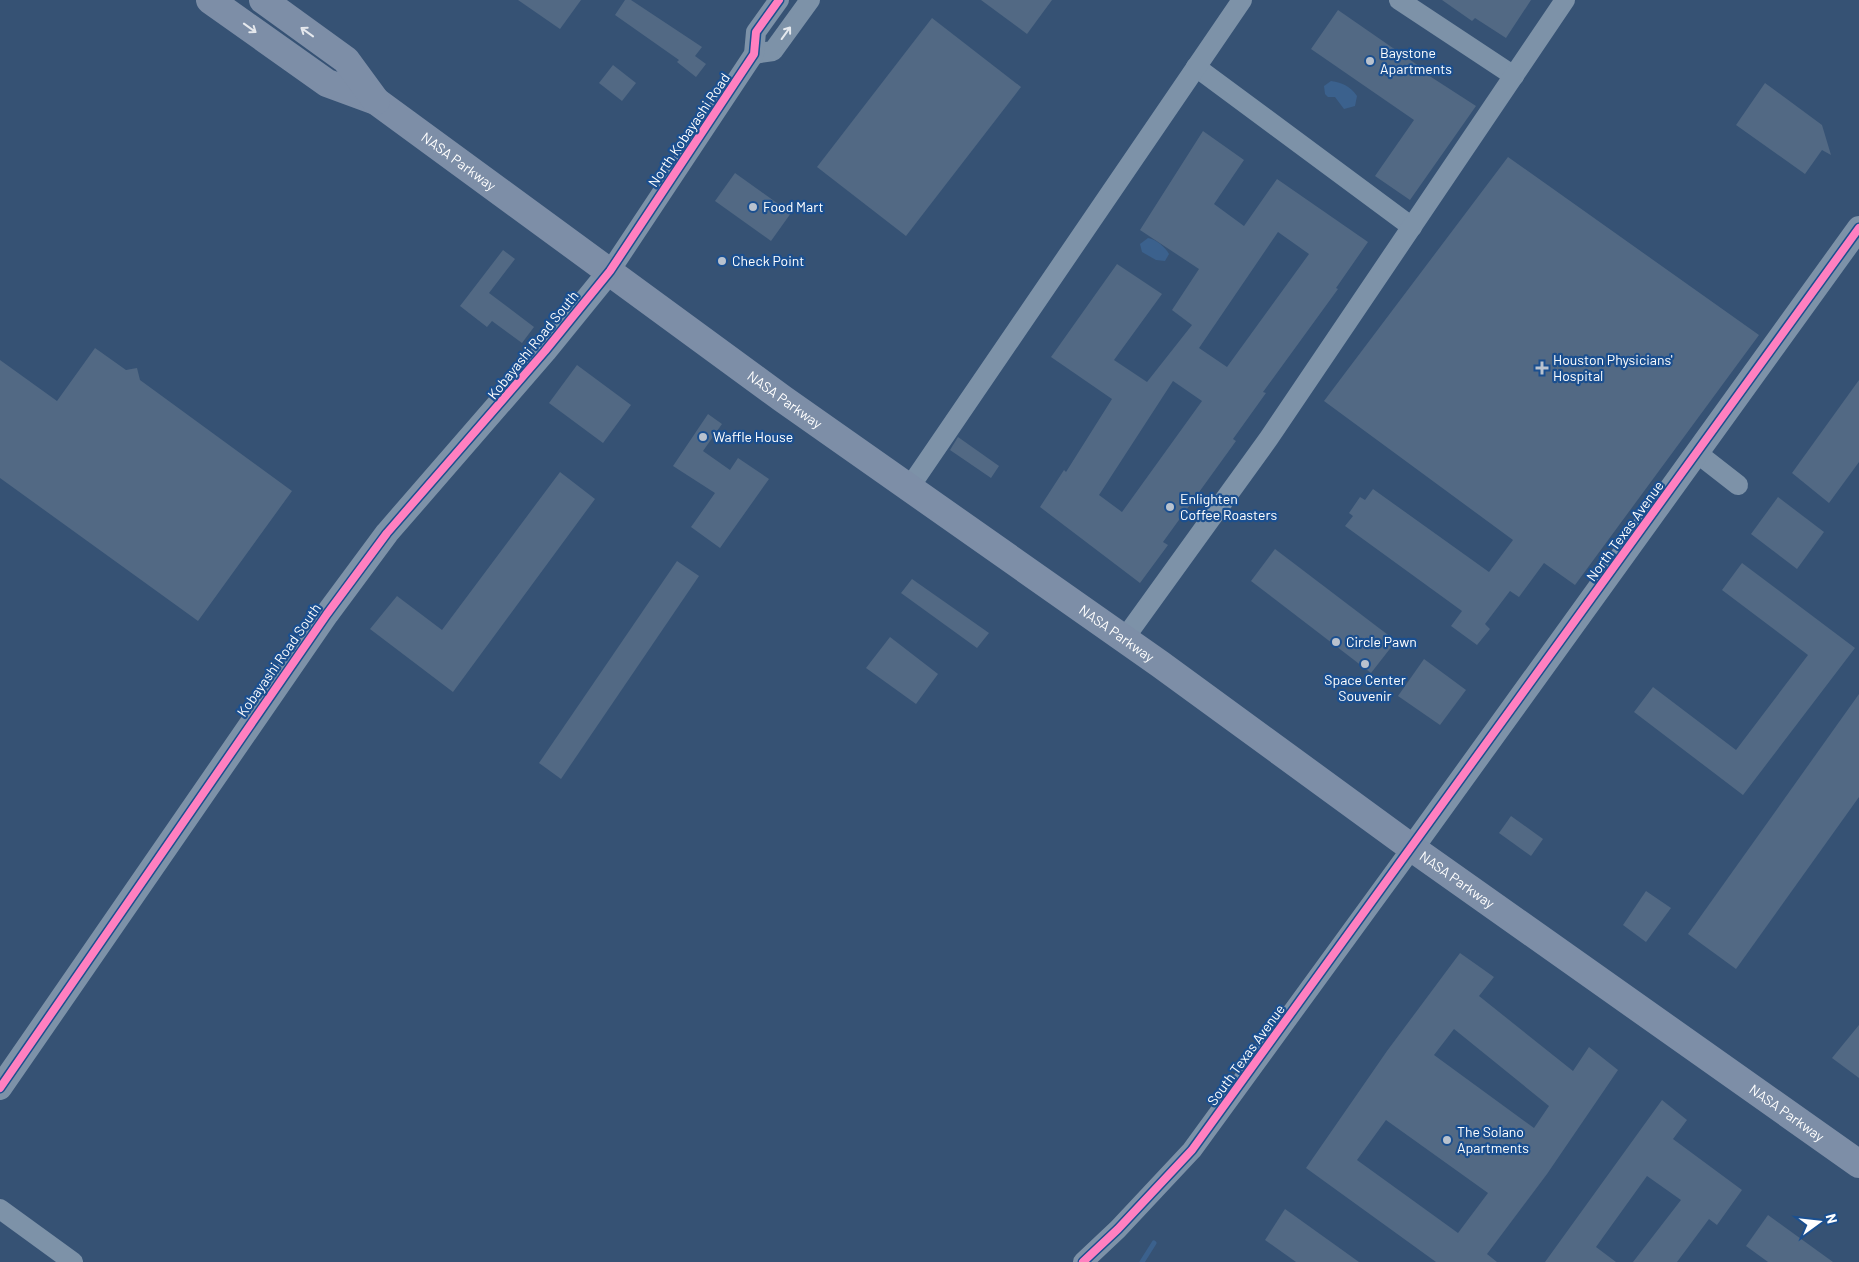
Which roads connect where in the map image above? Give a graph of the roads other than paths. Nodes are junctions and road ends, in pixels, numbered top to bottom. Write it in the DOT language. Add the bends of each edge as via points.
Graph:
graph roads {
  1 [pos="210,0"];
  2 [pos="263,0"];
  3 [pos="780,0"];
  4 [pos="810,0"];
  5 [pos="1242,0"];
  6 [pos="1399,0"];
  7 [pos="1565,0"];
  8 [pos="754,54"];
  9 [pos="1196,68"];
  10 [pos="1514,76"];
  11 [pos="376,101"];
  12 [pos="1412,227"];
  13 [pos="1859,228"];
  14 [pos="610,271"];
  15 [pos="1697,453"];
  16 [pos="1738,485"];
  17 [pos="909,488"];
  18 [pos="1124,639"];
  19 [pos="1412,848"];
  20 [pos="0,1088"];
  21 [pos="1859,1164"];
  22 [pos="0,1209"];
  23 [pos="73,1262"];
  24 [pos="1083,1262"];
  1 -- 11 [label="main road, NASA Parkway, one-way" via="327,83"];
  11 -- 2 [label="main road, NASA Parkway, one-way" via="346,60"];
  3 -- 8 [label="street, North Kobayashi Road" via="756,32"];
  8 -- 4 [label="street, one-way" via="773,51"];
  5 -- 9 [label="street"];
  6 -- 10 [label="street"];
  7 -- 10 [label="street"];
  8 -- 14 [label="street, North Kobayashi Road"];
  9 -- 12 [label="street"];
  9 -- 17 [label="street"];
  10 -- 12 [label="street"];
  11 -- 14 [label="main road, NASA Parkway"];
  12 -- 18 [label="street" via="1269,438"];
  13 -- 15 [label="street, North Texas Avenue"];
  14 -- 17 [label="main road, NASA Parkway"];
  14 -- 20 [label="street, Kobayashi Road South" via="533,366 387,533 327,614"];
  15 -- 16 [label="street"];
  15 -- 19 [label="street, North Texas Avenue"];
  17 -- 18 [label="main road, NASA Parkway"];
  18 -- 19 [label="main road, NASA Parkway"];
  19 -- 21 [label="main road, NASA Parkway"];
  19 -- 24 [label="street, South Texas Avenue" via="1192,1150"];
  22 -- 23 [label="street"];
}
